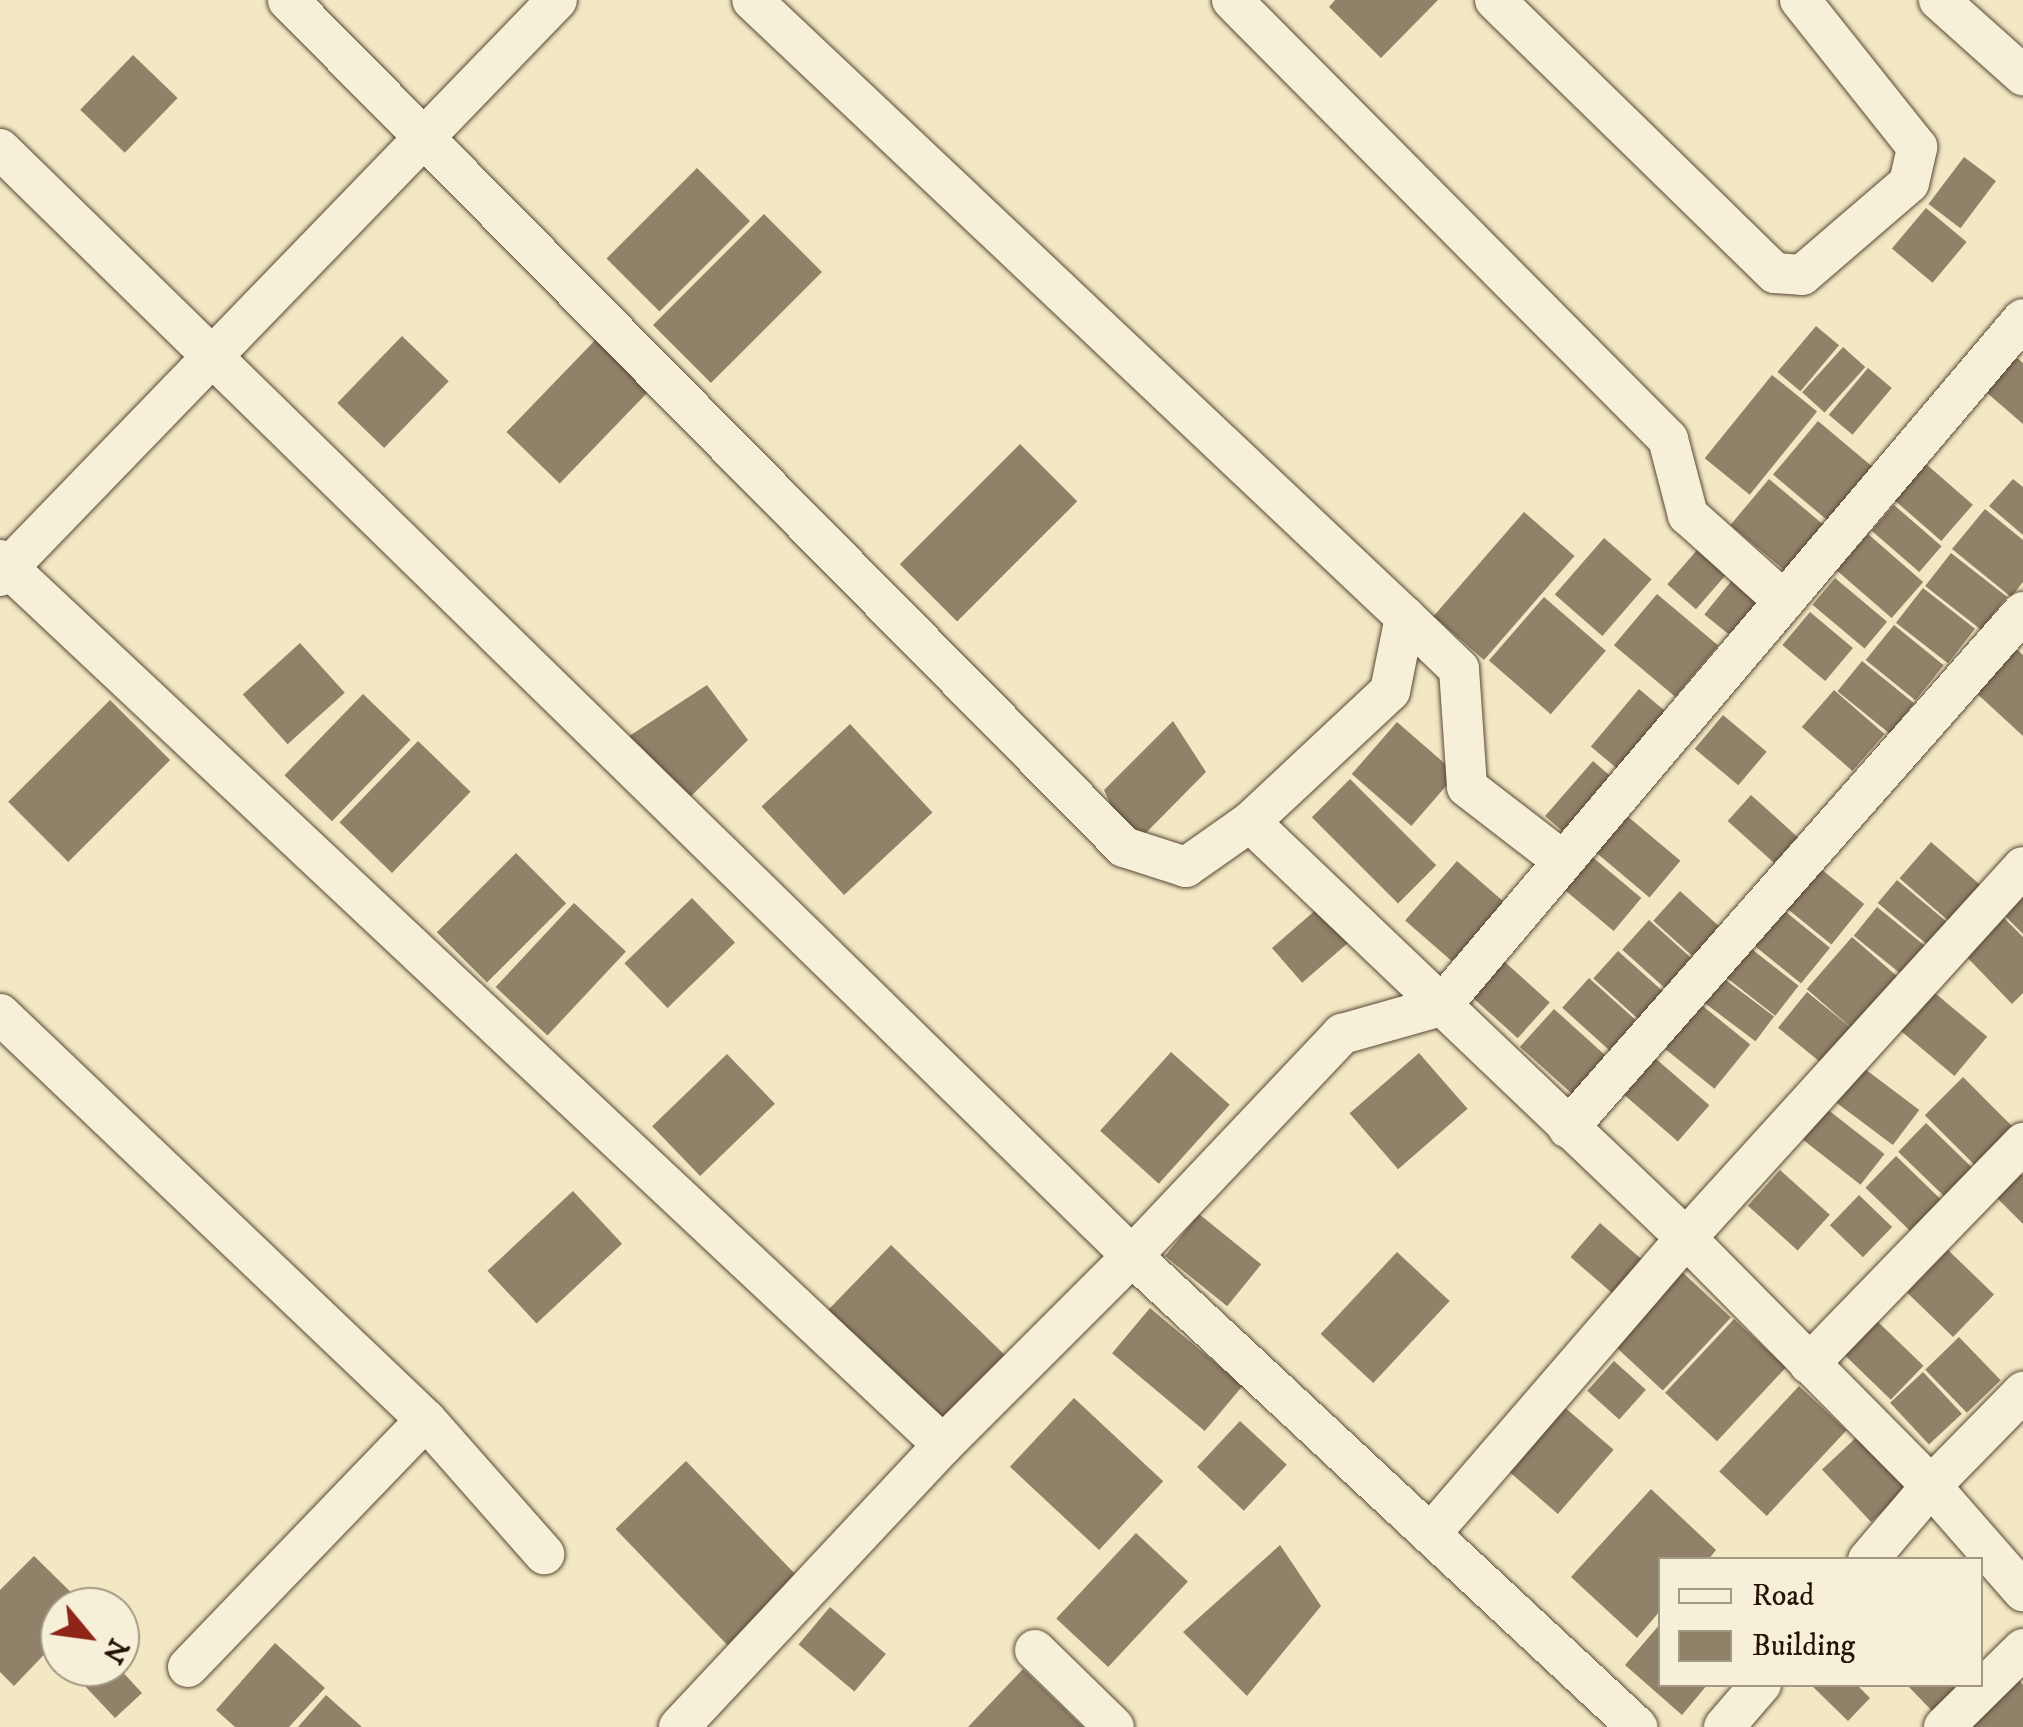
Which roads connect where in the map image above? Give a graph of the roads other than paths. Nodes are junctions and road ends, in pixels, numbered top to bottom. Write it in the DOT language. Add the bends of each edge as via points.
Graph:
graph roads {
  1 [pos="288,0"];
  2 [pos="557,0"];
  3 [pos="752,0"];
  4 [pos="1232,0"];
  5 [pos="1495,0"];
  6 [pos="1800,0"];
  7 [pos="1952,5"];
  8 [pos="2023,76"];
  9 [pos="426,135"];
  10 [pos="0,149"];
  11 [pos="2023,318"];
  12 [pos="210,356"];
  13 [pos="3,568"];
  14 [pos="1784,601"];
  15 [pos="2023,612"];
  16 [pos="1405,617"];
  17 [pos="1250,822"];
  18 [pos="1563,861"];
  19 [pos="2023,866"];
  20 [pos="1441,1006"];
  21 [pos="0,1014"];
  22 [pos="1568,1128"];
  23 [pos="2023,1144"];
  24 [pos="1686,1238"];
  25 [pos="1132,1256"];
  26 [pos="1809,1364"];
  27 [pos="2023,1392"];
  28 [pos="426,1420"];
  29 [pos="943,1445"];
  30 [pos="1931,1486"];
  31 [pos="1432,1532"];
  32 [pos="544,1554"];
  33 [pos="1871,1557"];
  34 [pos="2023,1591"];
  35 [pos="2023,1649"];
  36 [pos="1035,1650"];
  37 [pos="188,1666"];
  38 [pos="1757,1687"];
  39 [pos="679,1727"];
  40 [pos="1114,1727"];
  41 [pos="1636,1727"];
  42 [pos="1724,1727"];
  43 [pos="1944,1727"];
  1 -- 9 [label="street"];
  2 -- 9 [label="street"];
  3 -- 16 [label="street"];
  4 -- 14 [label="street" via="1668,439 1688,515"];
  5 -- 6 [label="street" via="1775,274 1802,275 1909,182 1917,148"];
  7 -- 8 [label="street"];
  9 -- 12 [label="street"];
  9 -- 17 [label="street" via="1124,847 1186,867"];
  10 -- 12 [label="street"];
  11 -- 14 [label="street"];
  12 -- 13 [label="street"];
  12 -- 25 [label="street"];
  13 -- 29 [label="street"];
  14 -- 18 [label="street"];
  15 -- 22 [label="street"];
  16 -- 17 [label="street" via="1390,691"];
  16 -- 18 [label="street" via="1458,669 1468,787"];
  17 -- 20 [label="street"];
  18 -- 20 [label="street"];
  19 -- 24 [label="street"];
  20 -- 22 [label="street"];
  20 -- 25 [label="street" via="1342,1034"];
  21 -- 28 [label="street"];
  22 -- 24 [label="street"];
  23 -- 26 [label="street"];
  24 -- 26 [label="street"];
  24 -- 31 [label="street"];
  25 -- 29 [label="street"];
  25 -- 31 [label="street"];
  26 -- 30 [label="street"];
  27 -- 30 [label="street"];
  28 -- 32 [label="street"];
  28 -- 37 [label="street"];
  29 -- 39 [label="street"];
  30 -- 33 [label="street"];
  30 -- 34 [label="street"];
  31 -- 41 [label="street"];
  35 -- 43 [label="street"];
  36 -- 40 [label="street"];
  38 -- 42 [label="street"];
}
